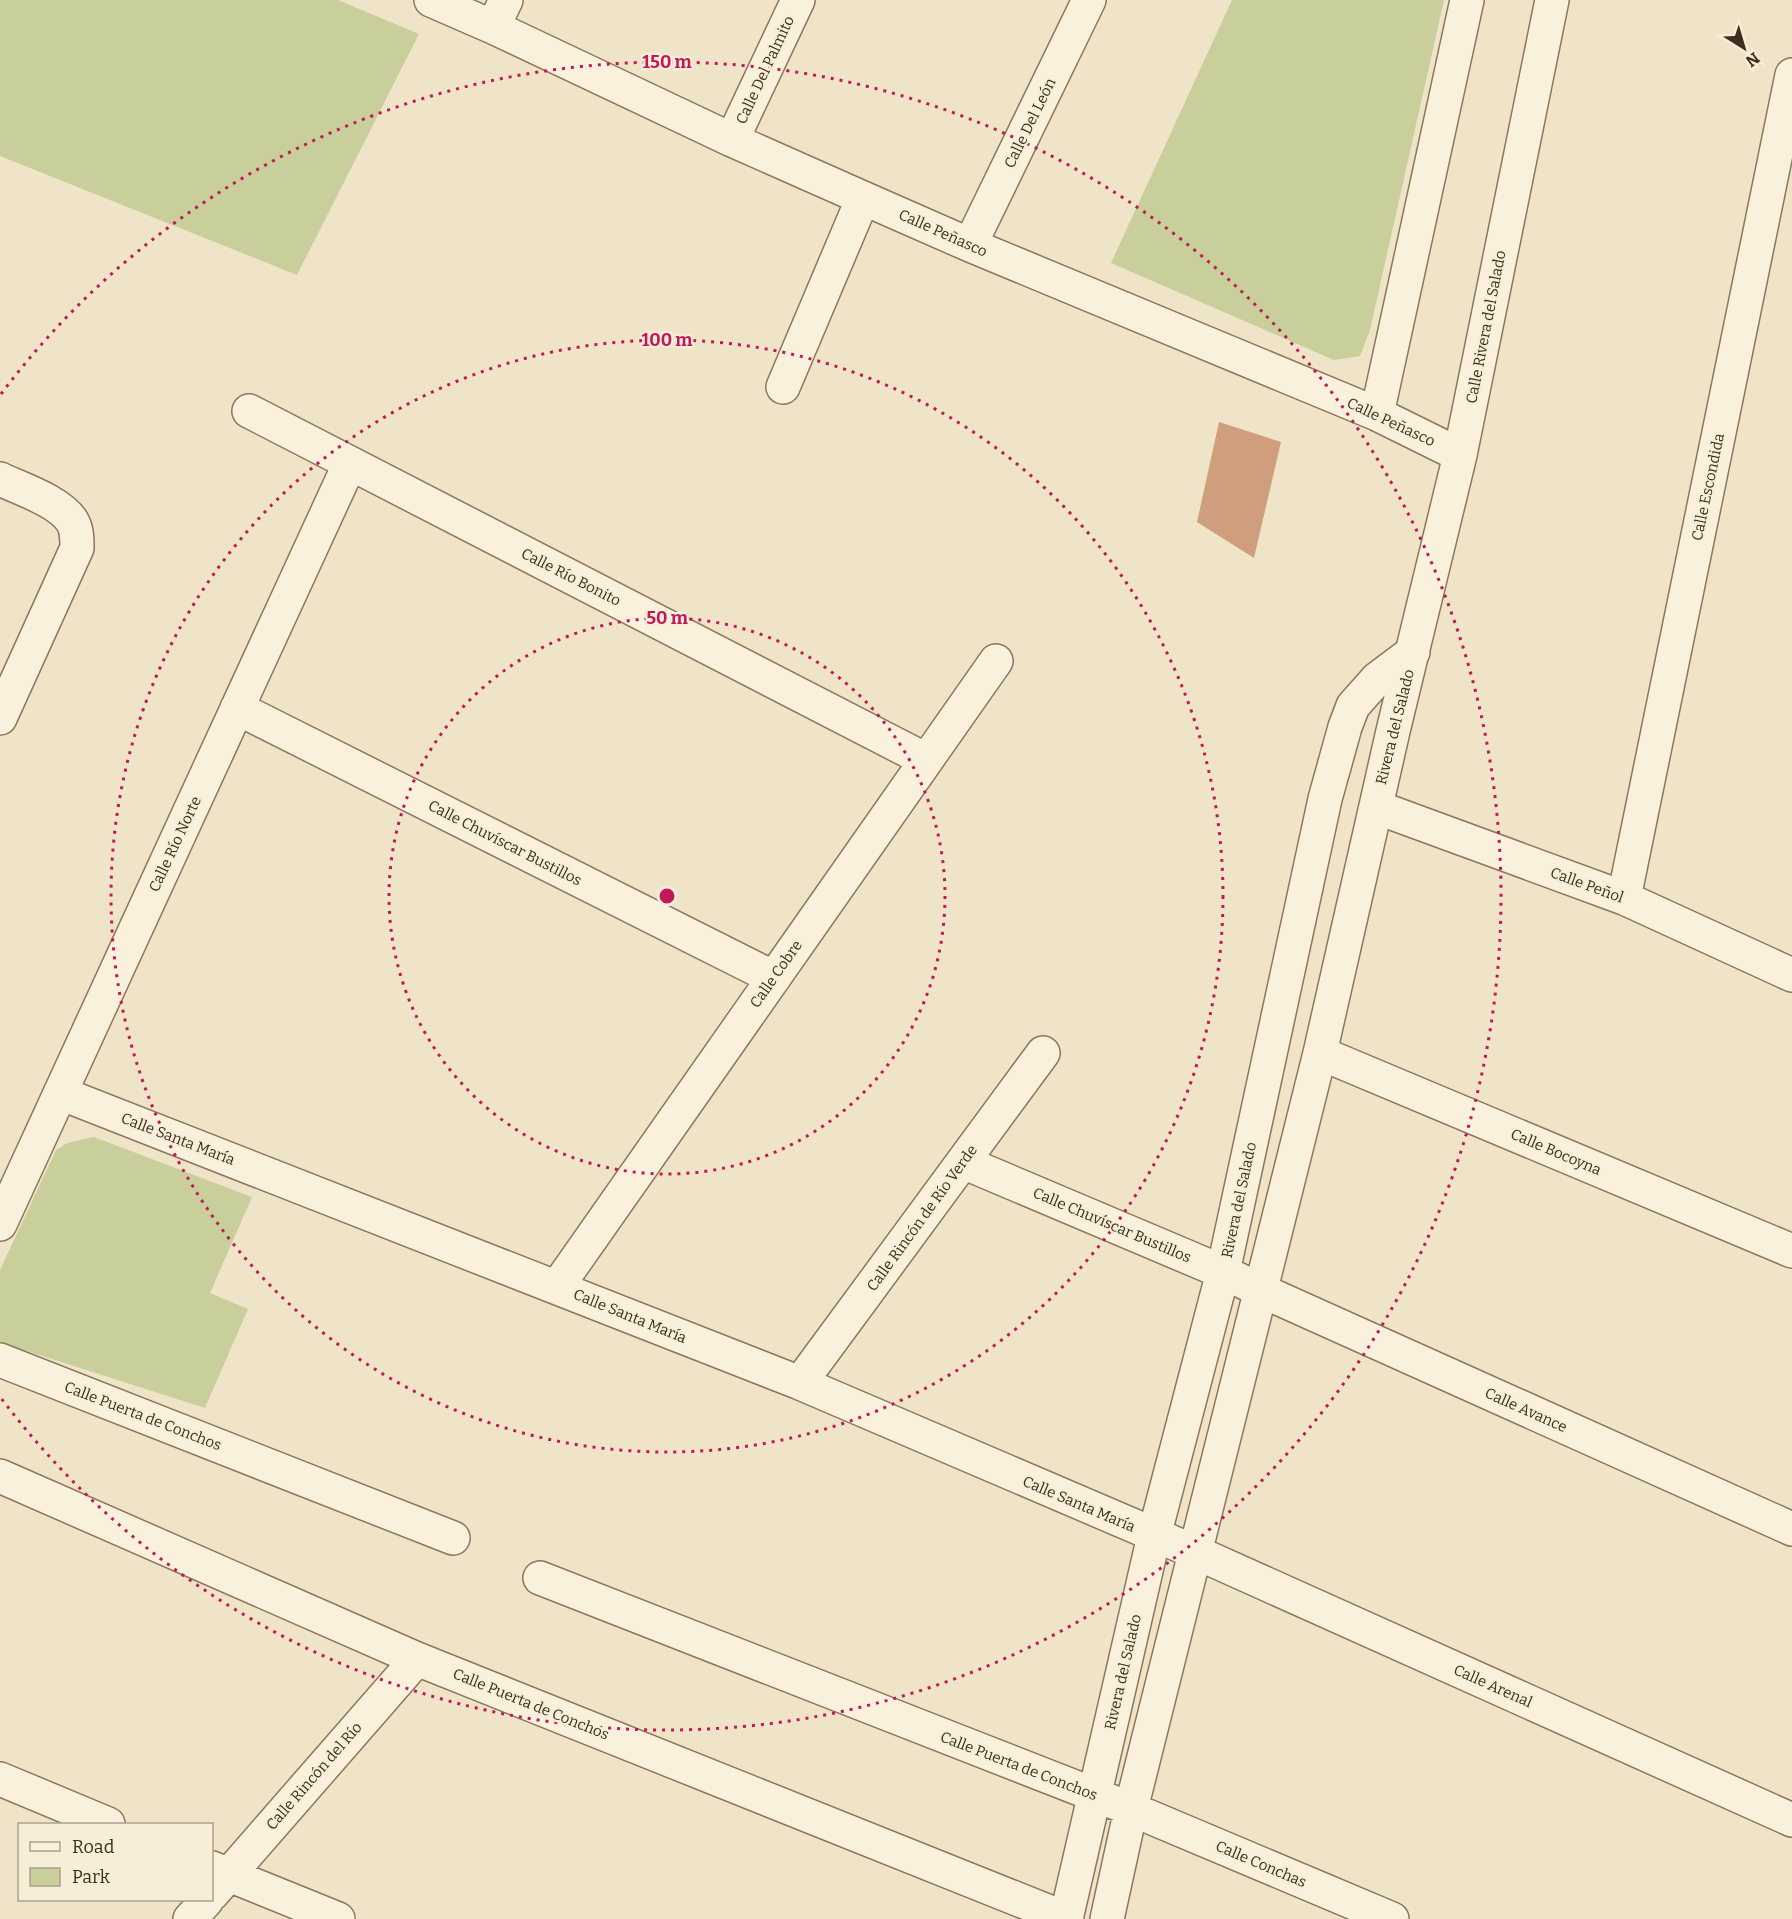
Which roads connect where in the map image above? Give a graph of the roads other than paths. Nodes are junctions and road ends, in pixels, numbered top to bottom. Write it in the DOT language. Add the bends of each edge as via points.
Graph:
graph roads {
  1 [pos="431,0"];
  2 [pos="798,0"];
  3 [pos="1089,0"];
  4 [pos="1467,0"];
  5 [pos="1551,0"];
  6 [pos="500,14"];
  7 [pos="1792,75"];
  8 [pos="732,140"];
  9 [pos="862,198"];
  10 [pos="970,246"];
  11 [pos="783,387"];
  12 [pos="249,411"];
  13 [pos="1377,414"];
  14 [pos="1460,455"];
  15 [pos="350,464"];
  16 [pos="0,478"];
  17 [pos="1413,652"];
  18 [pos="996,661"];
  19 [pos="237,708"];
  20 [pos="0,718"];
  21 [pos="926,760"];
  22 [pos="1376,807"];
  23 [pos="1624,898"];
  24 [pos="1792,975"];
  25 [pos="774,978"];
  26 [pos="1043,1053"];
  27 [pos="1320,1053"];
  28 [pos="60,1093"];
  29 [pos="963,1162"];
  30 [pos="0,1224"];
  31 [pos="1792,1251"];
  32 [pos="1223,1272"];
  33 [pos="557,1287"];
  34 [pos="1260,1290"];
  35 [pos="0,1360"];
  36 [pos="800,1383"];
  37 [pos="0,1476"];
  38 [pos="1792,1529"];
  39 [pos="1154,1536"];
  40 [pos="453,1538"];
  41 [pos="1195,1552"];
  42 [pos="540,1578"];
  43 [pos="417,1659"];
  44 [pos="0,1779"];
  45 [pos="1095,1796"];
  46 [pos="1131,1809"];
  47 [pos="1792,1820"];
  48 [pos="106,1823"];
  49 [pos="217,1879"];
  50 [pos="205,1901"];
  51 [pos="190,1919"];
  52 [pos="338,1919"];
  53 [pos="1066,1919"];
  54 [pos="1107,1919"];
  55 [pos="1392,1919"];
  1 -- 6 [label="street, Calle Peñasco"];
  2 -- 8 [label="street, Calle Del Palmito"];
  3 -- 10 [label="street, Calle Del León"];
  4 -- 13 [label="street"];
  5 -- 14 [label="street, Calle Rivera del Salado"];
  6 -- 8 [label="street, Calle Peñasco"];
  7 -- 23 [label="street, Calle Escondida"];
  8 -- 9 [label="street, Calle Peñasco"];
  9 -- 10 [label="street, Calle Peñasco"];
  9 -- 11 [label="street"];
  10 -- 13 [label="street, Calle Peñasco"];
  12 -- 15 [label="street, Calle Río Bonito"];
  13 -- 14 [label="street, Calle Peñasco"];
  14 -- 17 [label="street, Calle Rivera del Salado"];
  15 -- 19 [label="street, Calle Río Norte"];
  15 -- 21 [label="street, Calle Río Bonito"];
  16 -- 20 [label="street" via="62,510 73,523 77,548"];
  17 -- 22 [label="street, Rivera del Salado"];
  17 -- 32 [label="street, Rivera del Salado" via="1364,693 1353,706 1346,727 1325,799"];
  18 -- 21 [label="street, Calle Cobre"];
  19 -- 25 [label="street, Calle Chuvíscar Bustillos"];
  19 -- 28 [label="street, Calle Río Norte"];
  21 -- 25 [label="street, Calle Cobre"];
  22 -- 23 [label="street, Calle Peñol"];
  22 -- 27 [label="street, Rivera del Salado"];
  23 -- 24 [label="street, Calle Peñol"];
  25 -- 33 [label="street, Calle Cobre"];
  26 -- 29 [label="street, Calle Rincón de Río Verde"];
  27 -- 31 [label="street, Calle Bocoyna"];
  27 -- 34 [label="street, Rivera del Salado"];
  28 -- 30 [label="street, Calle Río Norte"];
  28 -- 33 [label="street, Calle Santa María"];
  29 -- 32 [label="street, Calle Chuvíscar Bustillos"];
  29 -- 36 [label="street, Calle Rincón de Río Verde"];
  32 -- 34 [label="street, Calle Chuvíscar Bustillos"];
  32 -- 39 [label="street, Rivera del Salado"];
  33 -- 36 [label="street, Calle Santa María"];
  34 -- 38 [label="street, Calle Avance"];
  34 -- 41 [label="street, Rivera del Salado"];
  35 -- 40 [label="street, Calle Puerta de Conchos"];
  36 -- 39 [label="street, Calle Santa María"];
  37 -- 43 [label="street, Calle Puerta de Conchos"];
  39 -- 41 [label="street, Calle Santa María"];
  39 -- 45 [label="street, Rivera del Salado"];
  41 -- 46 [label="street, Rivera del Salado"];
  41 -- 47 [label="street, Calle Arenal"];
  42 -- 45 [label="street, Calle Puerta de Conchos"];
  43 -- 49 [label="street, Calle Rincón del Río"];
  43 -- 53 [label="street, Calle Puerta de Conchos"];
  44 -- 48 [label="street"];
  45 -- 46 [label="street, Calle Puerta de Conchos"];
  45 -- 53 [label="street, Rivera del Salado"];
  46 -- 54 [label="street, Rivera del Salado"];
  46 -- 55 [label="street, Calle Conchas"];
  49 -- 52 [label="street"];
  50 -- 51 [label="street"];
}
